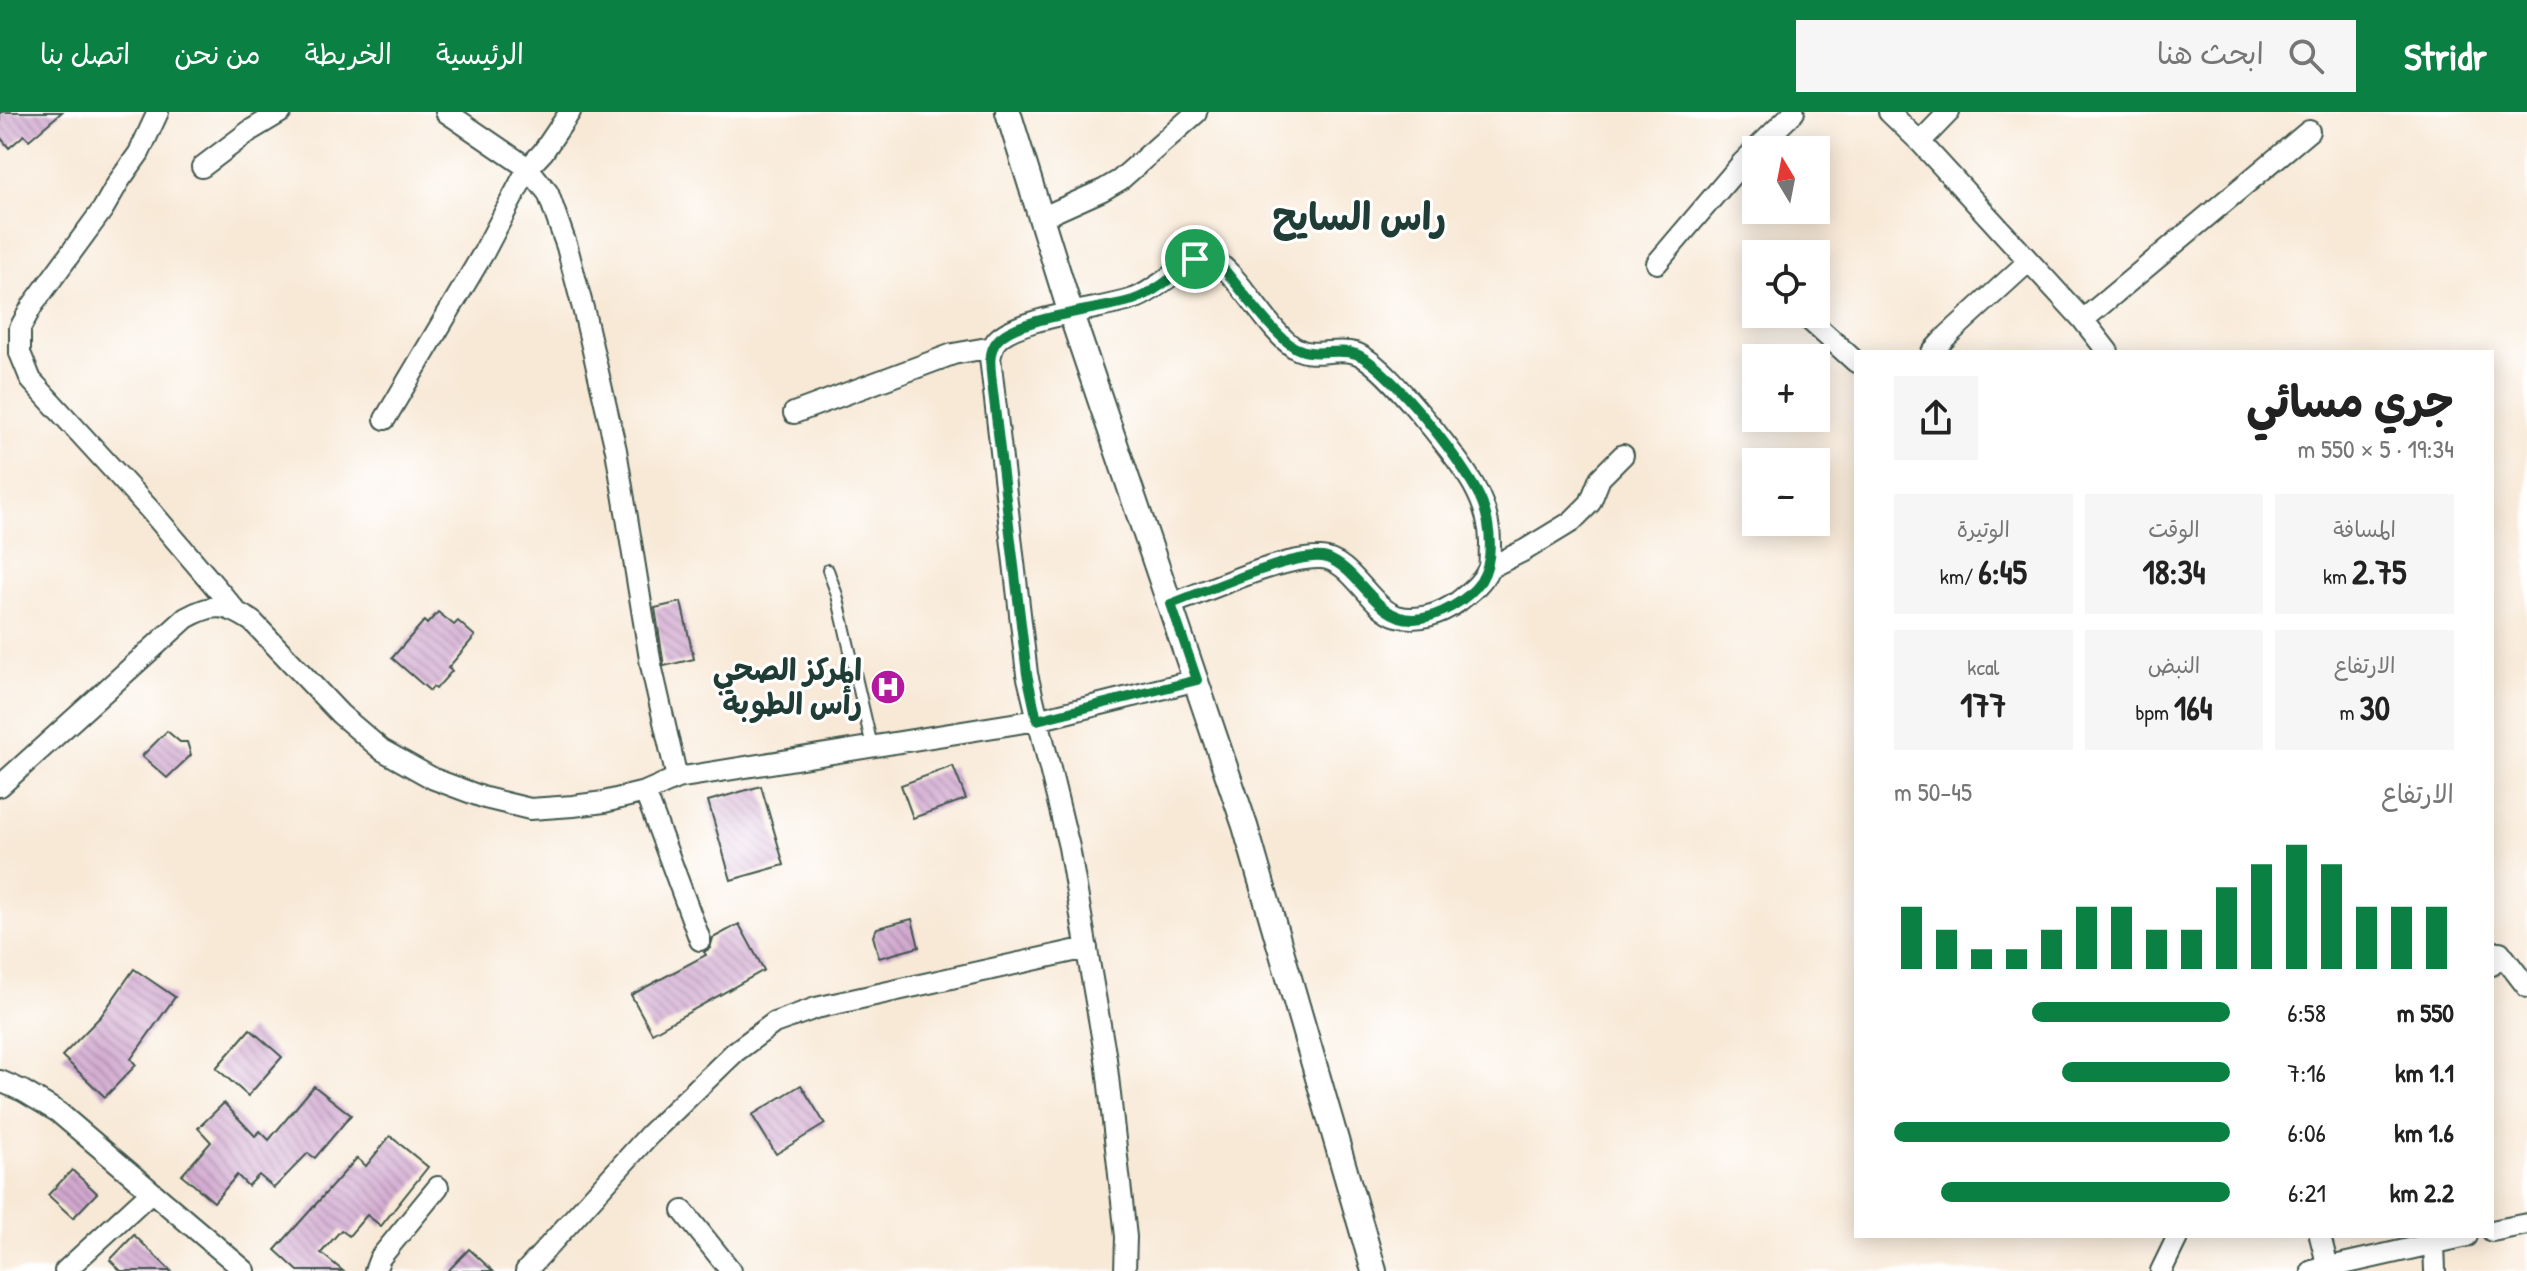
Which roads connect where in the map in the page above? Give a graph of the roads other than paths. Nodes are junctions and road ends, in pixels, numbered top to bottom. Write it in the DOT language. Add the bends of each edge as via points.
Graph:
graph roads {
  1 [pos="158,112"];
  2 [pos="281,112"];
  3 [pos="446,112"];
  4 [pos="570,112"];
  5 [pos="1008,112"];
  6 [pos="1794,112"];
  7 [pos="1889,112"];
  8 [pos="1949,112"];
  9 [pos="1196,113"];
  10 [pos="2309,131"];
  11 [pos="1920,142"];
  12 [pos="202,167"];
  13 [pos="528,168"];
  14 [pos="1041,218"];
  15 [pos="2028,262"];
  16 [pos="1657,263"];
  17 [pos="1071,314"];
  18 [pos="2083,320"];
  19 [pos="1818,328"];
  20 [pos="993,347"];
  21 [pos="1934,350"];
  22 [pos="2106,350"];
  23 [pos="1854,360"];
  24 [pos="794,413"];
  25 [pos="385,419"];
  26 [pos="1623,455"];
  27 [pos="1489,568"];
  28 [pos="828,570"];
  29 [pos="1171,604"];
  30 [pos="236,611"];
  31 [pos="1197,680"];
  32 [pos="1037,720"];
  33 [pos="872,746"];
  34 [pos="677,778"];
  35 [pos="0,786"];
  36 [pos="645,792"];
  37 [pos="700,940"];
  38 [pos="1087,948"];
  39 [pos="2494,962"];
  40 [pos="2527,987"];
  41 [pos="0,1081"];
  42 [pos="438,1187"];
  43 [pos="151,1192"];
  44 [pos="683,1211"];
  45 [pos="2527,1224"];
  46 [pos="2494,1231"];
  47 [pos="2177,1238"];
  48 [pos="2320,1238"];
  49 [pos="2458,1238"];
  50 [pos="2434,1243"];
  51 [pos="2320,1269"];
  52 [pos="65,1271"];
  53 [pos="245,1271"];
  54 [pos="375,1271"];
  55 [pos="526,1271"];
  56 [pos="731,1271"];
  57 [pos="1125,1271"];
  58 [pos="1374,1271"];
  59 [pos="2161,1271"];
  60 [pos="2435,1271"];
  1 -- 30 [label="street" via="103,209 32,306 20,328 20,353 31,380"];
  2 -- 12 [label="street"];
  3 -- 13 [label="street"];
  4 -- 13 [label="street"];
  5 -- 14 [label="street"];
  6 -- 16 [label="street" via="1742,163"];
  7 -- 11 [label="street"];
  8 -- 11 [label="street"];
  9 -- 14 [label="street" via="1120,180"];
  10 -- 18 [label="street"];
  11 -- 15 [label="street"];
  13 -- 25 [label="street"];
  13 -- 34 [label="street" via="548,193 585,316 616,450 651,665"];
  14 -- 17 [label="street"];
  15 -- 18 [label="street"];
  15 -- 21 [label="street"];
  17 -- 20 [label="street" via="1026,324 997,339"];
  17 -- 27 [label="street" via="1133,300 1195,259 1213,258 1295,348 1355,353 1411,402 1475,486 1490,539"];
  17 -- 29 [label="street"];
  18 -- 22 [label="street"];
  19 -- 23 [label="street"];
  20 -- 24 [label="street" via="953,354"];
  20 -- 32 [label="street" via="992,383"];
  26 -- 27 [label="street" via="1600,478 1590,503 1571,522"];
  27 -- 29 [label="street" via="1455,604 1412,619 1393,615 1326,558 1300,558"];
  28 -- 33 [label="lane"];
  29 -- 31 [label="street"];
  30 -- 35 [label="street" via="211,607 186,618"];
  30 -- 36 [label="street" via="382,750 434,779 530,809"];
  31 -- 32 [label="street"];
  31 -- 58 [label="street"];
  32 -- 33 [label="street"];
  32 -- 38 [label="street" via="1069,847"];
  33 -- 34 [label="street"];
  34 -- 36 [label="street"];
  36 -- 37 [label="street"];
  38 -- 55 [label="street" via="816,1008 774,1023 735,1052 649,1135"];
  38 -- 57 [label="street" via="1115,1131"];
  39 -- 40 [label="street" via="2500,952"];
  41 -- 43 [label="street" via="58,1112"];
  42 -- 54 [label="street"];
  43 -- 52 [label="street"];
  43 -- 53 [label="street"];
  44 -- 56 [label="street"];
  45 -- 46 [label="street"];
  47 -- 59 [label="street"];
  48 -- 51 [label="street"];
  49 -- 50 [label="street"];
  50 -- 51 [label="street"];
  50 -- 60 [label="street"];
}
